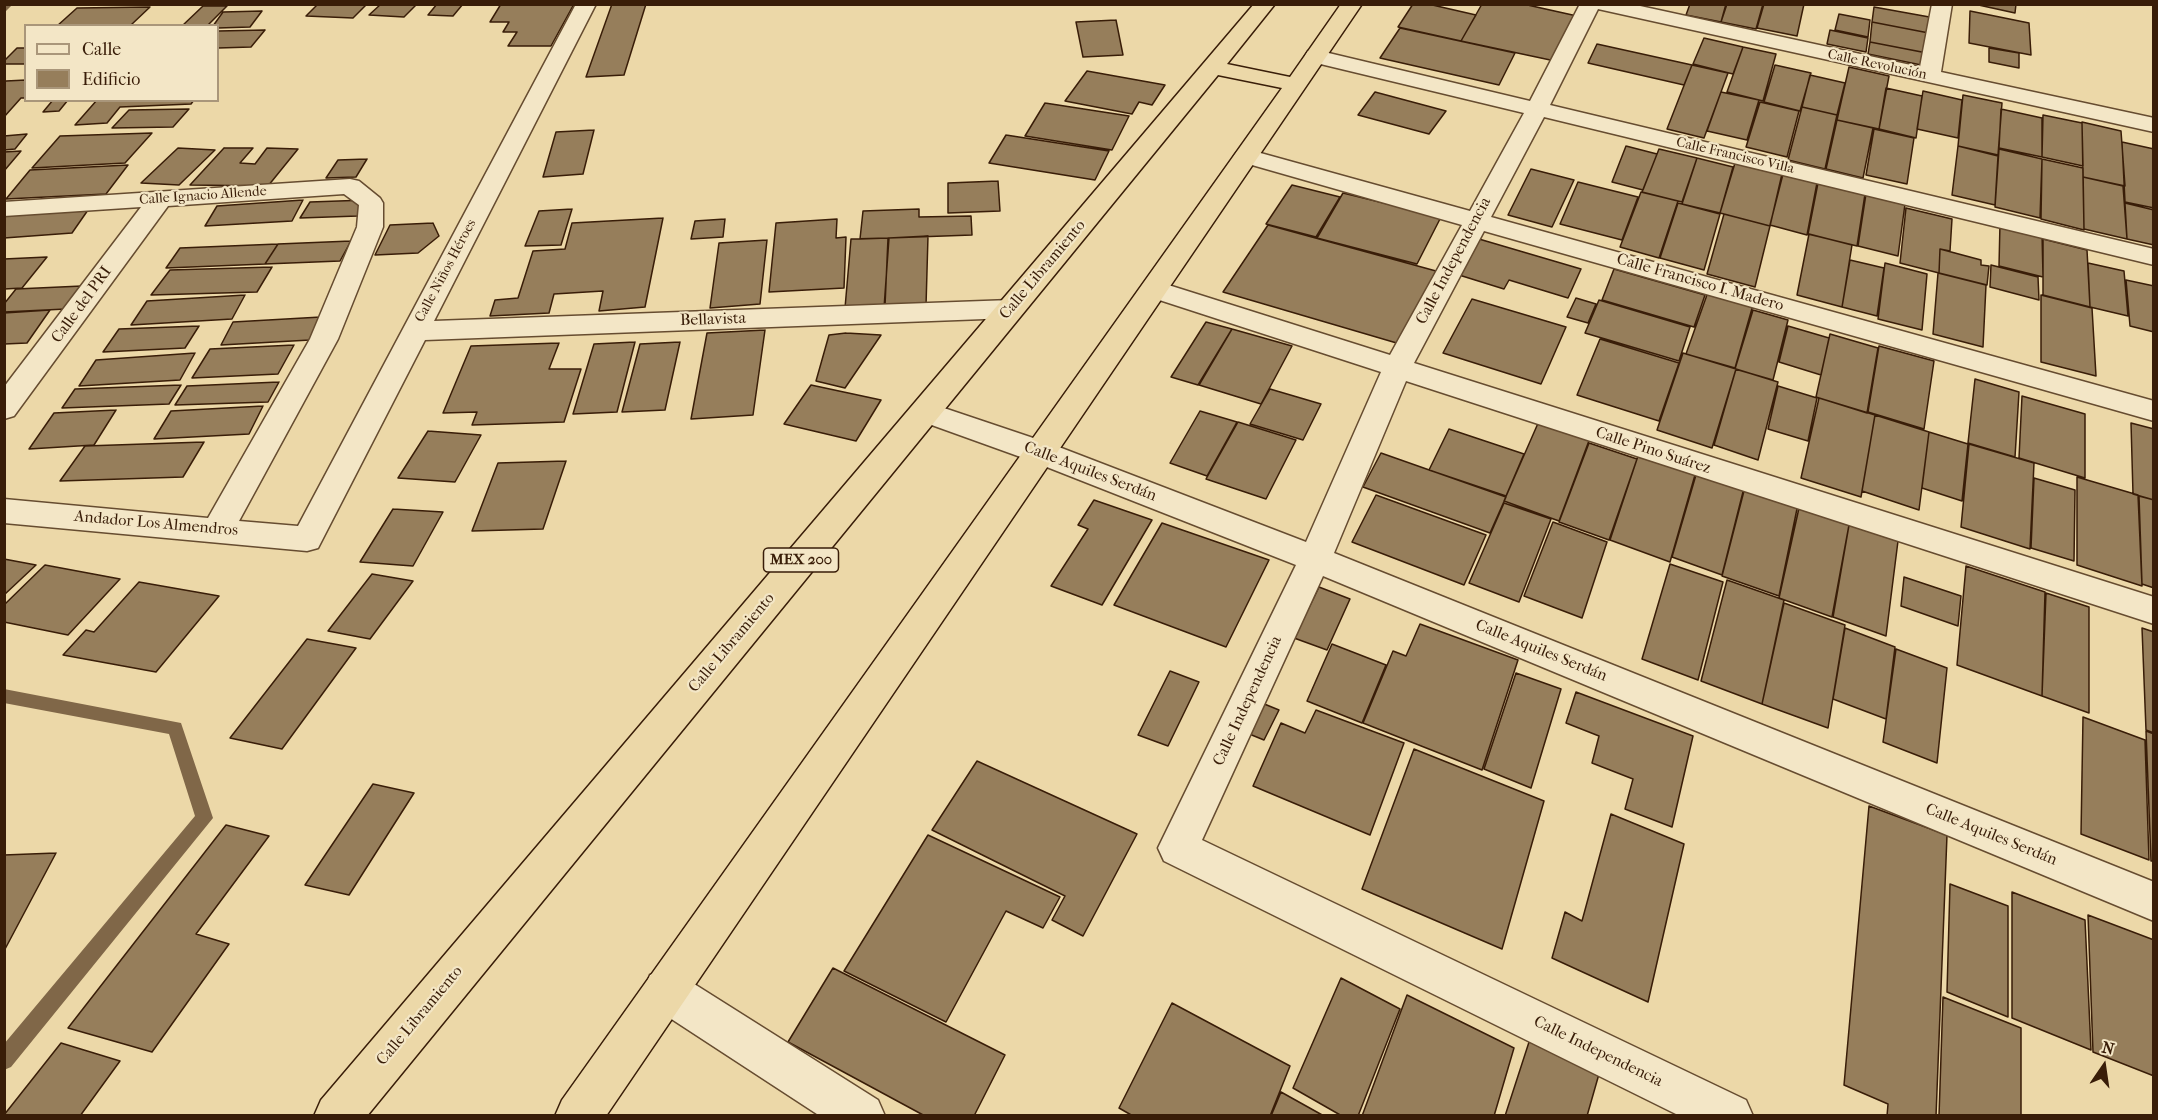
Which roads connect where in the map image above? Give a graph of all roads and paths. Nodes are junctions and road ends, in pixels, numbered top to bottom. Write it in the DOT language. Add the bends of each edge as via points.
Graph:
graph roads {
  1 [pos="586,4"];
  2 [pos="1265,4"];
  3 [pos="1352,4"];
  4 [pos="1590,4"];
  5 [pos="1601,4"];
  6 [pos="1942,4"];
  7 [pos="1316,56"];
  8 [pos="1213,67"];
  9 [pos="1929,76"];
  10 [pos="1296,85"];
  11 [pos="1537,109"];
  12 [pos="2154,124"];
  13 [pos="1246,156"];
  14 [pos="159,200"];
  15 [pos="4,208"];
  16 [pos="1477,220"];
  17 [pos="2154,257"];
  18 [pos="1153,289"];
  19 [pos="1011,309"];
  20 [pos="415,331"];
  21 [pos="1397,369"];
  22 [pos="4,409"];
  23 [pos="2154,411"];
  24 [pos="925,412"];
  25 [pos="1040,452"];
  26 [pos="4,512"];
  27 [pos="218,529"];
  28 [pos="307,538"];
  29 [pos="1315,559"];
  30 [pos="2154,611"];
  31 [pos="2154,902"];
  32 [pos="665,990"];
  33 [pos="337,1116"];
  34 [pos="578,1116"];
  35 [pos="862,1116"];
  36 [pos="1730,1116"];
  1 -- 20 [label="street, Calle Niños Héroes"];
  2 -- 8 [label="highway, Calle Libramiento / MEX 200"];
  3 -- 7 [label="highway"];
  4 -- 11 [label="street, Calle Independencia"];
  5 -- 9 [label="street, Calle Revolución"];
  6 -- 9 [label="street"];
  7 -- 10 [label="highway"];
  7 -- 11 [label="street, Calle Francisco Villa"];
  8 -- 10 [label="highway"];
  8 -- 19 [label="highway, Calle Libramiento / MEX 200"];
  9 -- 12 [label="street, Calle Revolución"];
  10 -- 13 [label="highway"];
  11 -- 16 [label="street, Calle Independencia"];
  11 -- 17 [label="street, Calle Francisco Villa"];
  13 -- 16 [label="street, Calle Francisco I. Madero"];
  13 -- 18 [label="highway"];
  14 -- 15 [label="street, Calle Ignacio Allende"];
  14 -- 22 [label="street, Calle del PRI"];
  14 -- 27 [label="street, Calle Ignacio Allende" via="350,186 371,203 370,227 324,339"];
  16 -- 21 [label="street, Calle Independencia"];
  16 -- 23 [label="street, Calle Francisco I. Madero"];
  18 -- 21 [label="street, Calle Pino Suárez"];
  18 -- 25 [label="highway"];
  19 -- 20 [label="street, Bellavista"];
  19 -- 24 [label="highway, Calle Libramiento / MEX 200"];
  20 -- 28 [label="street, Calle Niños Héroes"];
  21 -- 29 [label="street, Calle Independencia"];
  21 -- 30 [label="street, Calle Pino Suárez"];
  24 -- 25 [label="street, Calle Aquiles Serdán"];
  24 -- 33 [label="highway, Calle Libramiento / MEX 200"];
  25 -- 29 [label="street, Calle Aquiles Serdán"];
  25 -- 32 [label="highway"];
  26 -- 27 [label="street, Andador Los Almendros"];
  27 -- 28 [label="street, Andador Los Almendros"];
  29 -- 31 [label="street, Calle Aquiles Serdán"];
  29 -- 36 [label="street, Calle Independencia" via="1178,848"];
  32 -- 34 [label="highway"];
  32 -- 35 [label="street"];
}
